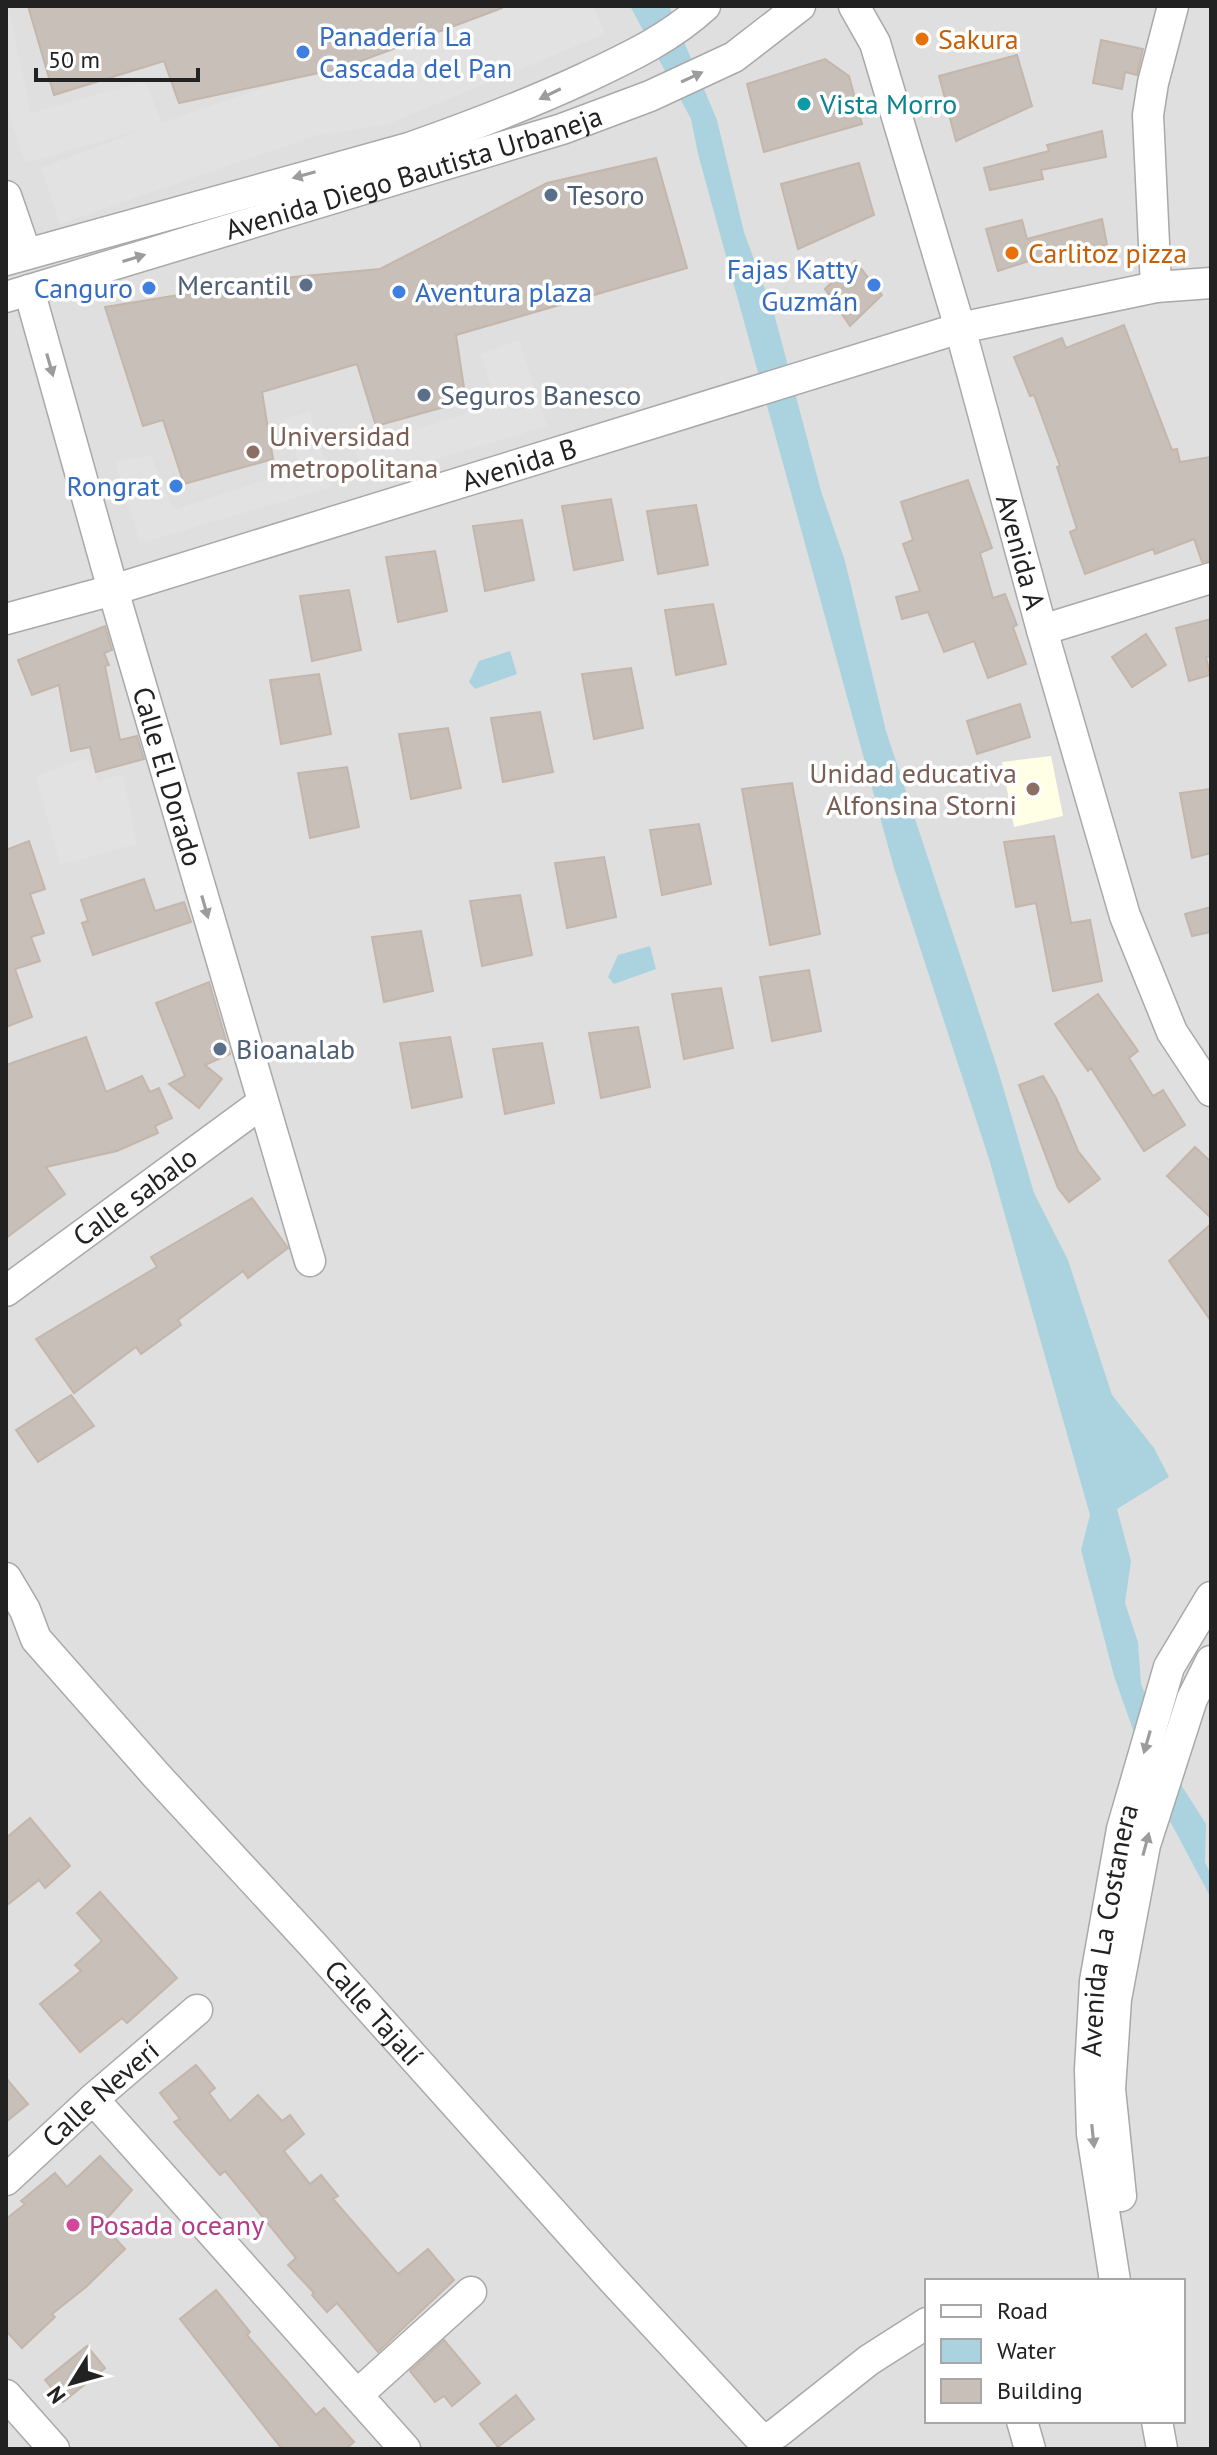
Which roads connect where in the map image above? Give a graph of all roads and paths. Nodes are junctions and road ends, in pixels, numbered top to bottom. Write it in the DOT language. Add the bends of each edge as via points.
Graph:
graph roads {
  1 [pos="800,6"];
  2 [pos="854,6"];
  3 [pos="1173,6"];
  4 [pos="698,12"];
  5 [pos="6,196"];
  6 [pos="16,257"];
  7 [pos="1211,283"];
  8 [pos="1156,287"];
  9 [pos="18,293"];
  10 [pos="960,328"];
  11 [pos="1211,578"];
  12 [pos="113,590"];
  13 [pos="6,619"];
  14 [pos="1042,630"];
  15 [pos="1211,1091"];
  16 [pos="262,1103"];
  17 [pos="310,1261"];
  18 [pos="6,1291"];
  19 [pos="6,1578"];
  20 [pos="1206,1606"];
  21 [pos="1211,1661"];
  22 [pos="197,2010"];
  23 [pos="93,2099"];
  24 [pos="6,2180"];
  25 [pos="1115,2279"];
  26 [pos="1133,2279"];
  27 [pos="471,2292"];
  28 [pos="925,2324"];
  29 [pos="6,2395"];
  30 [pos="357,2395"];
  31 [pos="1023,2423"];
  32 [pos="1138,2423"];
  33 [pos="1157,2423"];
  34 [pos="54,2449"];
  35 [pos="405,2449"];
  36 [pos="1030,2449"];
  37 [pos="1143,2449"];
  38 [pos="1162,2449"];
  9 -- 1 [label="street, Avenida Diego Bautista Urbaneja, one-way" via="562,129 734,57"];
  2 -- 10 [label="street, Avenida A" via="875,43"];
  3 -- 8 [label="street" via="1148,115"];
  4 -- 6 [label="street, Avenida Diego Bautista Urbaneja, one-way" via="621,62 526,105 409,148"];
  5 -- 6 [label="street"];
  7 -- 8 [label="street"];
  8 -- 10 [label="street"];
  9 -- 12 [label="street, Calle El Dorado, one-way"];
  10 -- 12 [label="street, Avenida B"];
  10 -- 14 [label="street, Avenida A"];
  11 -- 14 [label="street"];
  12 -- 13 [label="street, Avenida B"];
  12 -- 16 [label="street, Calle El Dorado, one-way"];
  14 -- 15 [label="street, Avenida A" via="1125,916 1172,1032"];
  16 -- 17 [label="street, Calle El Dorado"];
  16 -- 18 [label="street, Calle sabalo"];
  19 -- 28 [label="street, Calle Tajalí" via="36,1639 758,2436 777,2433 869,2360"];
  20 -- 25 [label="street, Avenida La Costanera, one-way" via="1169,1667 1122,1829 1095,1981 1092,2134"];
  26 -- 21 [label="street, Avenida La Costanera, one-way" via="1110,2089 1116,1999 1145,1845 1192,1699"];
  22 -- 23 [label="street, Calle Neverí"];
  23 -- 24 [label="street, Calle Neverí"];
  23 -- 30 [label="street"];
  27 -- 30 [label="street"];
  29 -- 34 [label="street"];
  30 -- 35 [label="street"];
  31 -- 36 [label="street"];
  32 -- 37 [label="street"];
  33 -- 38 [label="street"];
}
